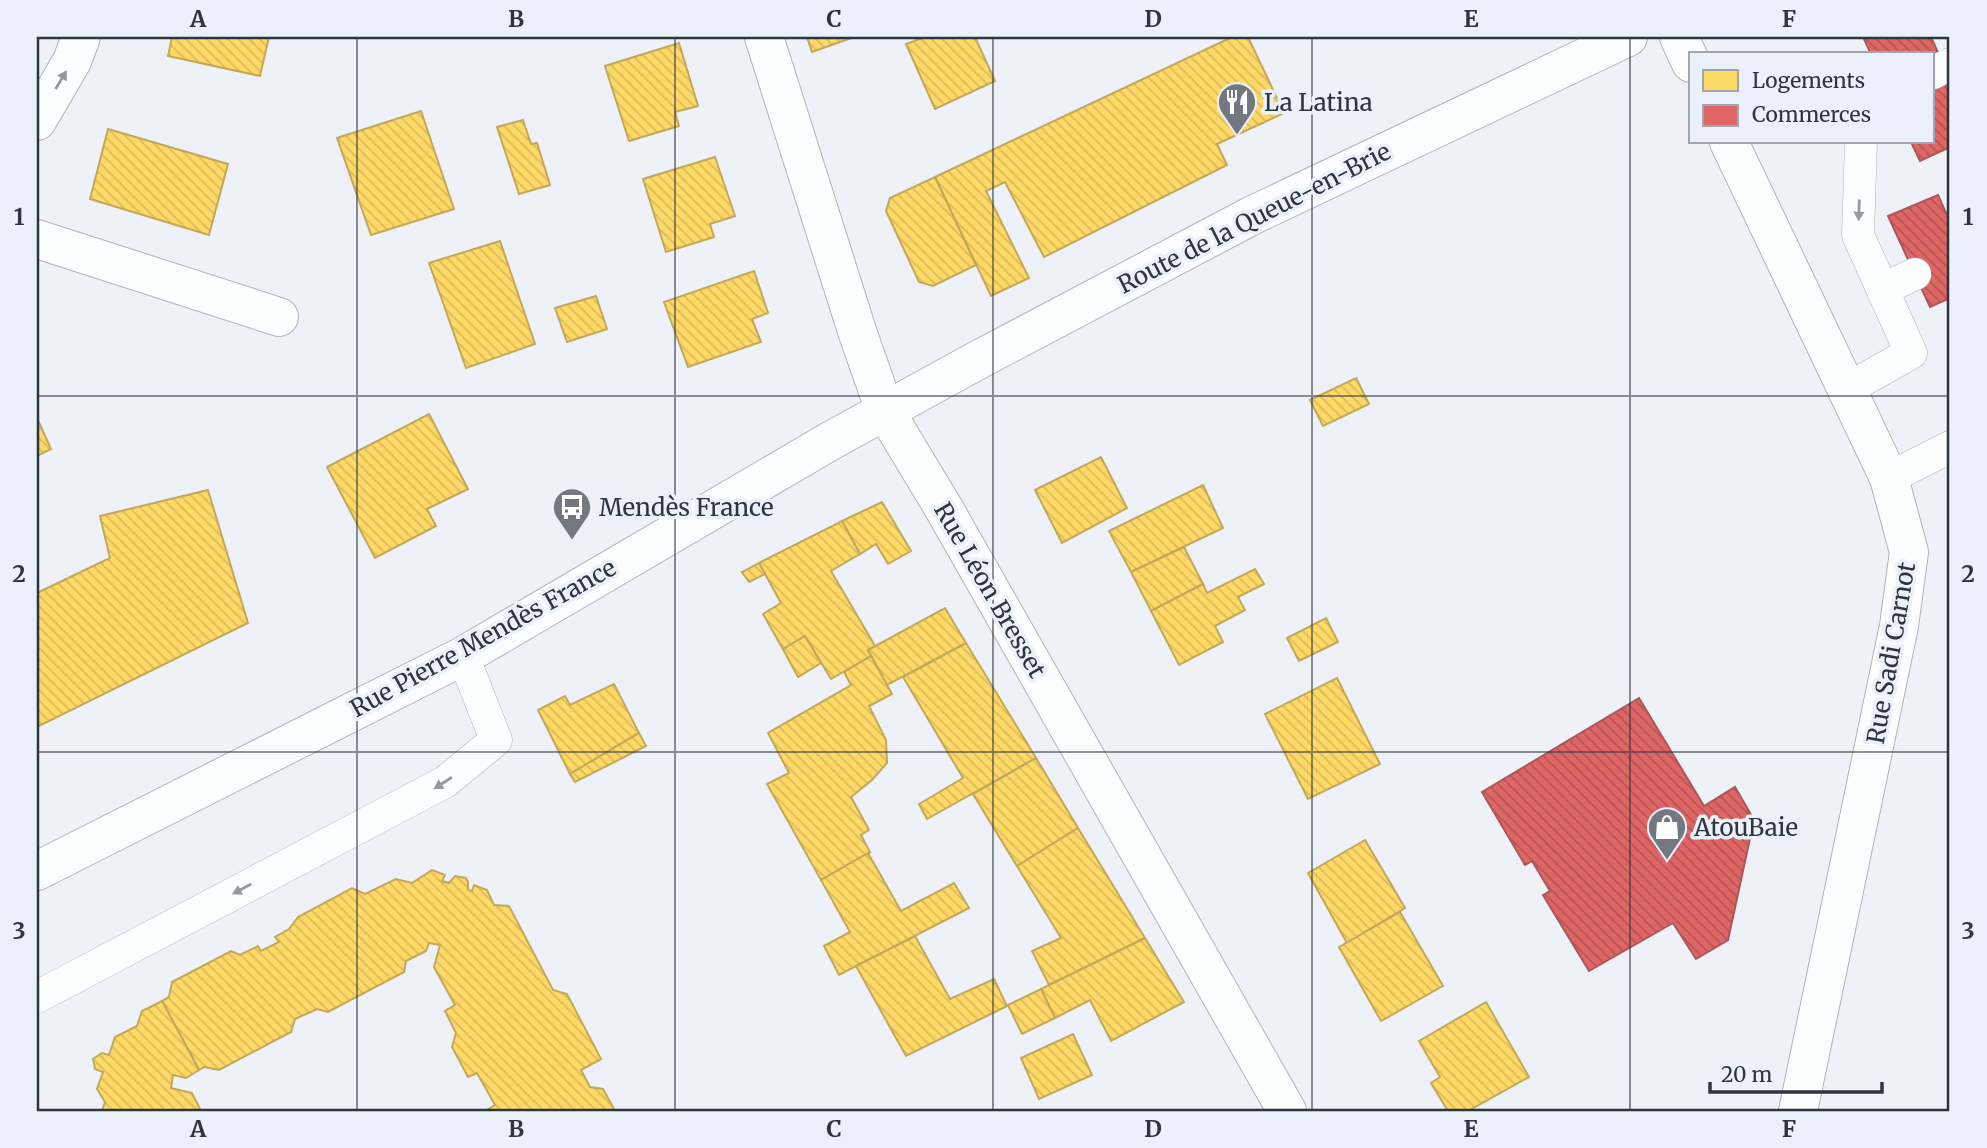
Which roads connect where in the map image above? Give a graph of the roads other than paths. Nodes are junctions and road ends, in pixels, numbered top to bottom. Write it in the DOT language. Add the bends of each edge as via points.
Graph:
graph roads {
  1 [pos="81,37"];
  2 [pos="764,37"];
  3 [pos="1628,37"];
  4 [pos="1679,37"];
  5 [pos="1689,59"];
  6 [pos="1950,64"];
  7 [pos="1934,72"];
  8 [pos="37,121"];
  9 [pos="1730,144"];
  10 [pos="1861,144"];
  11 [pos="37,239"];
  12 [pos="1914,274"];
  13 [pos="1883,289"];
  14 [pos="279,317"];
  15 [pos="1847,389"];
  16 [pos="885,411"];
  17 [pos="1950,447"];
  18 [pos="1889,478"];
  19 [pos="463,656"];
  20 [pos="37,871"];
  21 [pos="37,997"];
  22 [pos="1287,1111"];
  23 [pos="1798,1111"];
  8 -- 1 [label="street, one-way"];
  2 -- 16 [label="street, Rue Léon Bresset"];
  3 -- 16 [label="street, Route de la Queue-en-Brie" via="1251,216"];
  4 -- 5 [label="street"];
  6 -- 7 [label="lane"];
  9 -- 15 [label="street, Rue Sadi Carnot"];
  10 -- 13 [label="lane, one-way" via="1858,235"];
  11 -- 14 [label="street"];
  12 -- 13 [label="lane"];
  13 -- 15 [label="lane" via="1910,353"];
  15 -- 18 [label="street, Rue Sadi Carnot"];
  16 -- 19 [label="street, Rue Pierre Mendès France"];
  16 -- 22 [label="street, Rue Léon Bresset"];
  17 -- 18 [label="lane"];
  18 -- 23 [label="street, Rue Sadi Carnot" via="1909,552 1899,626"];
  19 -- 20 [label="street, Rue Pierre Mendès France"];
  19 -- 21 [label="lane, one-way" via="496,740 445,782"];
}
